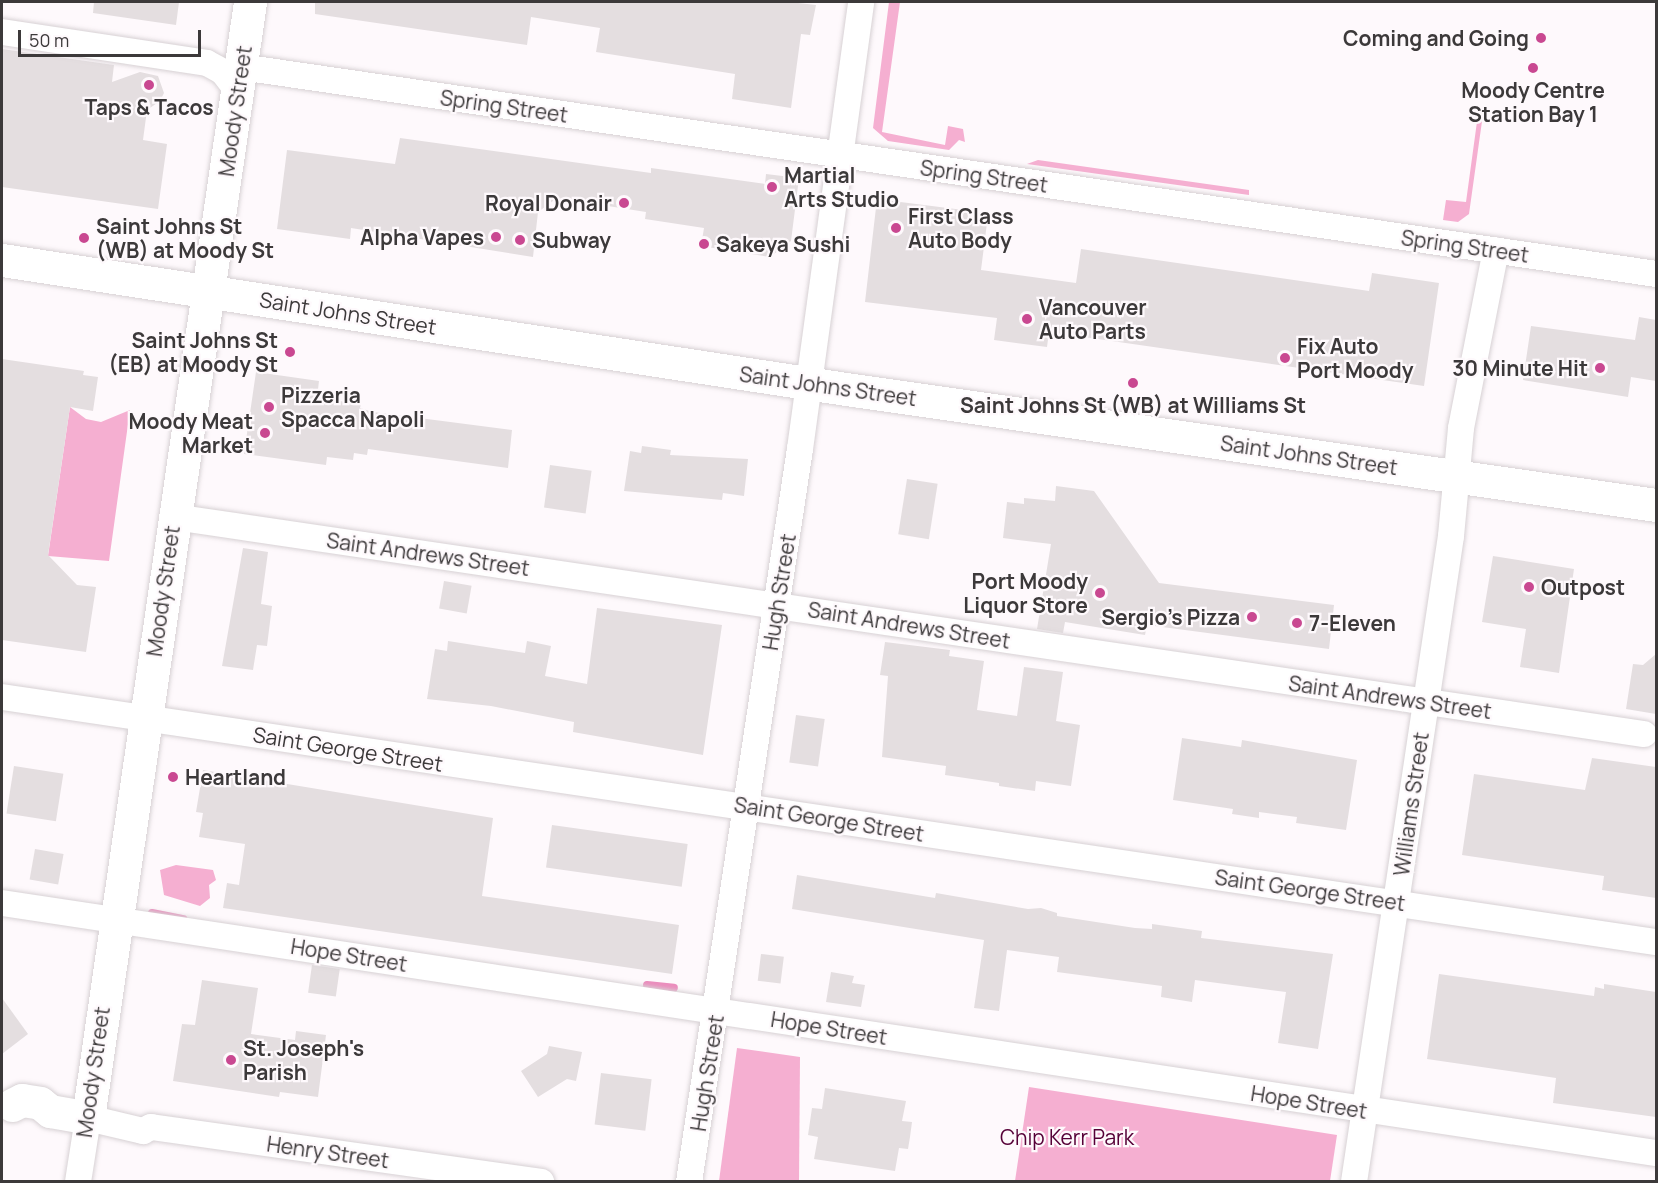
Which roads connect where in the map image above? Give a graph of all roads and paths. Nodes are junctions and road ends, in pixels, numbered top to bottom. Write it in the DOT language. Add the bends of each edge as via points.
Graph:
graph roads {
  1 [pos="250,2"];
  2 [pos="861,2"];
  3 [pos="11,33"];
  4 [pos="239,79"];
  5 [pos="839,155"];
  6 [pos="1496,250"];
  7 [pos="2,260"];
  8 [pos="1656,274"];
  9 [pos="209,291"];
  10 [pos="806,383"];
  11 [pos="1457,476"];
  12 [pos="1656,505"];
  13 [pos="174,517"];
  14 [pos="777,604"];
  15 [pos="2,697"];
  16 [pos="1426,702"];
  17 [pos="146,718"];
  18 [pos="1644,734"];
  19 [pos="747,806"];
  20 [pos="2,903"];
  21 [pos="1397,903"];
  22 [pos="114,919"];
  23 [pos="1656,942"];
  24 [pos="717,1011"];
  25 [pos="7,1104"];
  26 [pos="1366,1111"];
  27 [pos="88,1118"];
  28 [pos="1656,1154"];
  29 [pos="78,1182"];
  30 [pos="541,1182"];
  31 [pos="689,1182"];
  32 [pos="1354,1182"];
  1 -- 4 [label="main road, Moody Street"];
  2 -- 5 [label="street, Hugh Street"];
  3 -- 4 [label="street" via="207,63"];
  4 -- 5 [label="street, Spring Street"];
  4 -- 9 [label="main road, Moody Street"];
  5 -- 6 [label="street, Spring Street"];
  5 -- 10 [label="street, Hugh Street"];
  6 -- 8 [label="street, Spring Street"];
  6 -- 11 [label="street, Williams Street" via="1465,406"];
  7 -- 9 [label="main road, Saint Johns Street"];
  9 -- 10 [label="main road, Saint Johns Street"];
  9 -- 13 [label="main road, Moody Street"];
  10 -- 11 [label="main road, Saint Johns Street"];
  10 -- 14 [label="street, Hugh Street"];
  11 -- 12 [label="main road, Saint Johns Street"];
  11 -- 16 [label="street, Williams Street"];
  13 -- 14 [label="street, Saint Andrews Street"];
  13 -- 17 [label="main road, Moody Street"];
  14 -- 16 [label="street, Saint Andrews Street"];
  14 -- 19 [label="street, Hugh Street"];
  15 -- 17 [label="street, Saint George Street"];
  16 -- 18 [label="street, Saint Andrews Street"];
  16 -- 21 [label="street, Williams Street"];
  17 -- 19 [label="street, Saint George Street"];
  17 -- 22 [label="main road, Moody Street"];
  19 -- 21 [label="street, Saint George Street"];
  19 -- 24 [label="street, Hugh Street"];
  20 -- 22 [label="street, Hope Street"];
  21 -- 23 [label="street, Saint George Street"];
  21 -- 26 [label="street, Williams Street"];
  22 -- 24 [label="street, Hope Street"];
  22 -- 27 [label="main road, Moody Street"];
  24 -- 26 [label="street, Hope Street"];
  24 -- 31 [label="street, Hugh Street"];
  25 -- 27 [label="main road, Henry Street" via="22,1100 40,1102 50,1111"];
  26 -- 28 [label="street, Hope Street"];
  26 -- 32 [label="street, Williams Street"];
  27 -- 29 [label="street, Moody Street"];
  27 -- 30 [label="street, Henry Street" via="124,1124 131,1116 145,1118 151,1128"];
}
